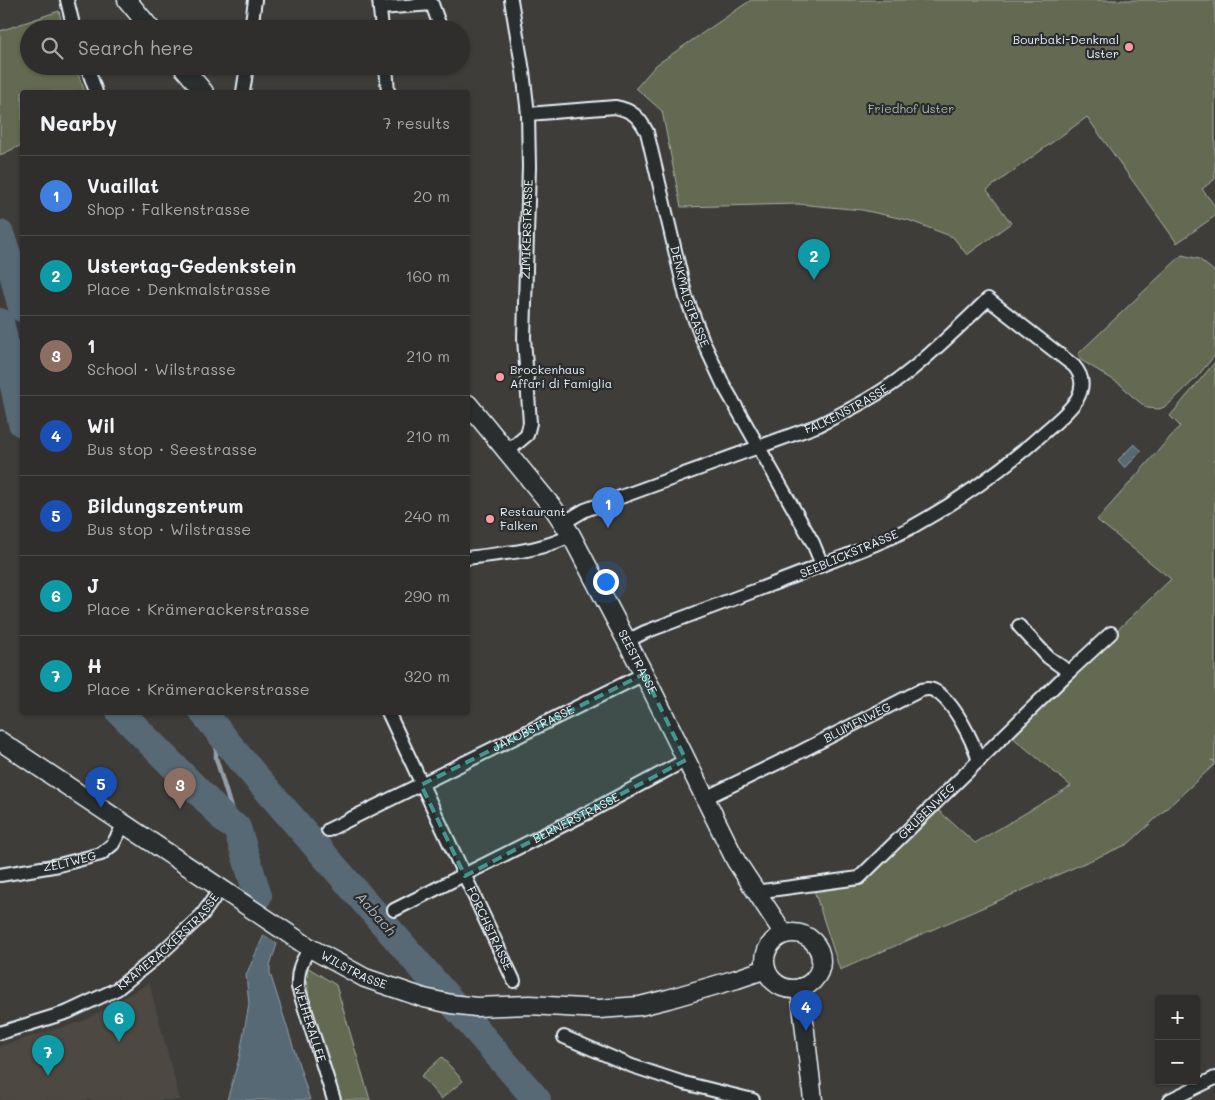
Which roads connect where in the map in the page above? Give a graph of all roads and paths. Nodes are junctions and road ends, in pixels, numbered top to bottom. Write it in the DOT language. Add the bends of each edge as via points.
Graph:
graph roads {
  1 [pos="67,0"];
  2 [pos="75,0"];
  3 [pos="127,0"];
  4 [pos="255,0"];
  5 [pos="511,0"];
  6 [pos="379,4"];
  7 [pos="72,20"];
  8 [pos="74,20"];
  9 [pos="144,20"];
  10 [pos="252,20"];
  11 [pos="381,20"];
  12 [pos="438,20"];
  13 [pos="90,75"];
  14 [pos="190,75"];
  15 [pos="246,75"];
  16 [pos="387,75"];
  17 [pos="95,90"];
  18 [pos="202,90"];
  19 [pos="243,90"];
  20 [pos="388,90"];
  21 [pos="528,114"];
  22 [pos="1083,381"];
  23 [pos="470,406"];
  24 [pos="759,447"];
  25 [pos="508,451"];
  26 [pos="567,529"];
  27 [pos="470,558"];
  28 [pos="822,565"];
  29 [pos="1020,626"];
  30 [pos="1111,634"];
  31 [pos="627,640"];
  32 [pos="1069,672"];
  33 [pos="644,674"];
  34 [pos="389,715"];
  35 [pos="0,741"];
  36 [pos="686,760"];
  37 [pos="979,762"];
  38 [pos="421,785"];
  39 [pos="705,798"];
  40 [pos="124,824"];
  41 [pos="328,830"];
  42 [pos="0,875"];
  43 [pos="465,876"];
  44 [pos="221,888"];
  45 [pos="755,892"];
  46 [pos="394,910"];
  47 [pos="784,934"];
  48 [pos="310,948"];
  49 [pos="766,968"];
  50 [pos="514,981"];
  51 [pos="800,988"];
  52 [pos="0,1033"];
  53 [pos="564,1037"];
  54 [pos="1215,1078"];
  55 [pos="334,1100"];
  56 [pos="753,1100"];
  57 [pos="813,1100"];
  58 [pos="1170,1100"];
  1 -- 7 [label="street"];
  2 -- 8 [label="street"];
  3 -- 9 [label="street"];
  4 -- 10 [label="street"];
  5 -- 21 [label="street, ZIMIKERSTRASSE"];
  6 -- 11 [label="street"];
  6 -- 12 [label="street" via="432,4"];
  13 -- 17 [label="street"];
  14 -- 18 [label="street"];
  15 -- 19 [label="street"];
  16 -- 20 [label="street"];
  21 -- 24 [label="street, DENKMALSTRASSE" via="616,107 634,113 641,121 647,132 686,297 723,384"];
  21 -- 25 [label="street, ZIMIKERSTRASSE" via="524,338 530,423 527,435"];
  22 -- 24 [label="street, FALKENSTRASSE" via="1074,366 988,299 911,370 880,392 819,425"];
  22 -- 28 [label="street, SEEBLICKSTRASSE" via="1080,395 1062,417 991,476 912,527 874,546"];
  23 -- 25 [label="street, SEESTRASSE"];
  24 -- 26 [label="street, FALKENSTRASSE" via="585,510"];
  24 -- 28 [label="street, DENKMALSTRASSE"];
  25 -- 26 [label="street, SEESTRASSE"];
  26 -- 27 [label="street, FALKENSTRASSE" via="559,542"];
  26 -- 31 [label="street, SEESTRASSE"];
  28 -- 31 [label="street, SEEBLICKSTRASSE"];
  29 -- 32 [label="street" via="1048,657"];
  30 -- 32 [label="street, GRUBENWEG"];
  31 -- 33 [label="street, SEESTRASSE"];
  32 -- 37 [label="street, GRUBENWEG"];
  33 -- 36 [label="street, SEESTRASSE"];
  33 -- 38 [label="street, JAKOBSTRASSE"];
  34 -- 38 [label="street, FORCHSTRASSE"];
  35 -- 40 [label="street, WILSTRASSE"];
  36 -- 39 [label="street, SEESTRASSE"];
  36 -- 43 [label="street, BERNERSTRASSE"];
  37 -- 39 [label="street, BLUMENWEG" via="974,746 947,702 931,688"];
  37 -- 45 [label="street, GRUBENWEG" via="859,878"];
  38 -- 41 [label="street"];
  38 -- 43 [label="street, FORCHSTRASSE"];
  39 -- 45 [label="street, SEESTRASSE"];
  40 -- 42 [label="street, ZELTWEG" via="114,844 101,854"];
  40 -- 44 [label="street, WILSTRASSE"];
  43 -- 46 [label="street, FORCHSTRASSE"];
  43 -- 50 [label="street, FORCHSTRASSE"];
  44 -- 48 [label="street, WILSTRASSE"];
  44 -- 52 [label="street, KRÄMERACKERSTRASSE" via="202,914 117,989 68,1012"];
  45 -- 47 [label="street, SEESTRASSE"];
  47 -- 49 [label="street" via="768,948"];
  47 -- 51 [label="street" via="805,936 819,952 817,974"];
  48 -- 49 [label="street, WILSTRASSE" via="365,978 424,998 476,1007 599,1009 640,1006"];
  48 -- 55 [label="street, WEIHERALLEE" via="300,963 298,987"];
  49 -- 51 [label="street" via="779,985 789,989"];
  51 -- 57 [label="street"];
  53 -- 56 [label="street" via="632,1066"];
  54 -- 58 [label="street"];
}
